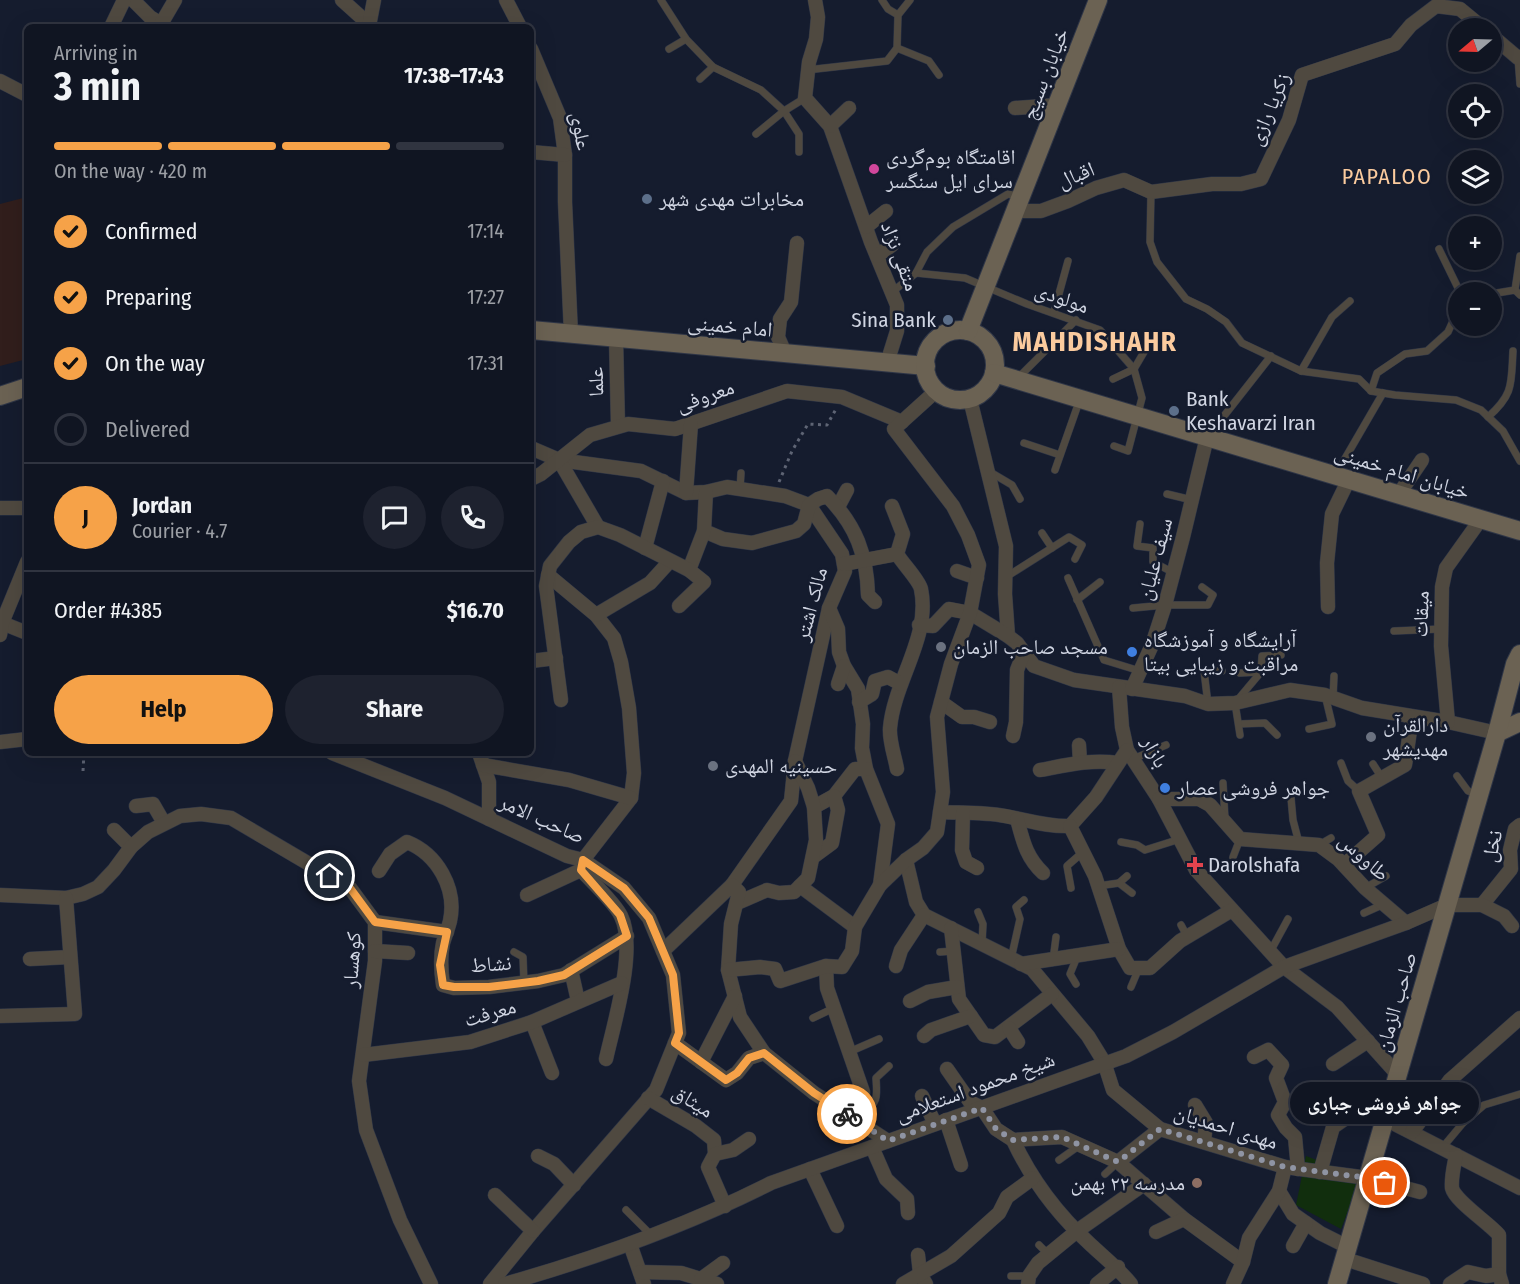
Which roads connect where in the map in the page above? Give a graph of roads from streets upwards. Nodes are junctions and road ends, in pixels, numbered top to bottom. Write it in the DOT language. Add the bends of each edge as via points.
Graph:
graph roads {
  1 [pos="175,0"];
  2 [pos="342,0"];
  3 [pos="375,0"];
  4 [pos="507,0"];
  5 [pos="815,0"];
  6 [pos="1098,0"];
  7 [pos="134,1"];
  8 [pos="1471,18"];
  9 [pos="114,24"];
  10 [pos="161,24"];
  11 [pos="165,24"];
  12 [pos="368,24"];
  13 [pos="370,24"];
  14 [pos="519,24"];
  15 [pos="1502,44"];
  16 [pos="534,56"];
  17 [pos="1519,58"];
  18 [pos="0,81"];
  19 [pos="24,93"];
  20 [pos="1057,105"];
  21 [pos="849,108"];
  22 [pos="1015,108"];
  23 [pos="830,126"];
  24 [pos="534,153"];
  25 [pos="565,155"];
  26 [pos="1151,192"];
  27 [pos="1018,204"];
  28 [pos="886,211"];
  29 [pos="866,227"];
  30 [pos="797,243"];
  31 [pos="892,245"];
  32 [pos="877,256"];
  33 [pos="534,330"];
  34 [pos="969,331"];
  35 [pos="571,334"];
  36 [pos="616,338"];
  37 [pos="785,353"];
  38 [pos="887,363"];
  39 [pos="926,366"];
  40 [pos="994,374"];
  41 [pos="24,388"];
  42 [pos="936,391"];
  43 [pos="0,396"];
  44 [pos="970,399"];
  45 [pos="691,423"];
  46 [pos="898,425"];
  47 [pos="618,426"];
  48 [pos="1207,437"];
  49 [pos="534,449"];
  50 [pos="559,460"];
  51 [pos="1422,460"];
  52 [pos="1342,477"];
  53 [pos="534,478"];
  54 [pos="663,481"];
  55 [pos="847,490"];
  56 [pos="706,492"];
  57 [pos="686,493"];
  58 [pos="1399,494"];
  59 [pos="809,505"];
  60 [pos="892,506"];
  61 [pos="0,507"];
  62 [pos="838,507"];
  63 [pos="24,508"];
  64 [pos="1481,519"];
  65 [pos="598,527"];
  66 [pos="704,531"];
  67 [pos="1520,531"];
  68 [pos="645,548"];
  69 [pos="897,554"];
  70 [pos="866,560"];
  71 [pos="670,561"];
  72 [pos="844,564"];
  73 [pos="24,570"];
  74 [pos="689,570"];
  75 [pos="957,572"];
  76 [pos="548,575"];
  77 [pos="977,578"];
  78 [pos="875,602"];
  79 [pos="679,606"];
  80 [pos="1328,607"];
  81 [pos="829,608"];
  82 [pos="970,613"];
  83 [pos="596,615"];
  84 [pos="920,625"];
  85 [pos="1,629"];
  86 [pos="24,633"];
  87 [pos="1008,636"];
  88 [pos="1024,652"];
  89 [pos="556,657"];
  90 [pos="534,661"];
  91 [pos="1518,664"];
  92 [pos="844,666"];
  93 [pos="838,684"];
  94 [pos="901,684"];
  95 [pos="1126,688"];
  96 [pos="561,700"];
  97 [pos="859,702"];
  98 [pos="941,702"];
  99 [pos="1412,717"];
  100 [pos="990,722"];
  101 [pos="1448,722"];
  102 [pos="1520,722"];
  103 [pos="1497,734"];
  104 [pos="1013,736"];
  105 [pos="24,738"];
  106 [pos="0,742"];
  107 [pos="1079,745"];
  108 [pos="1130,754"];
  109 [pos="340,756"];
  110 [pos="481,759"];
  111 [pos="795,761"];
  112 [pos="1080,762"];
  113 [pos="1118,763"];
  114 [pos="866,769"];
  115 [pos="897,769"];
  116 [pos="1040,770"];
  117 [pos="834,796"];
  118 [pos="631,798"];
  119 [pos="1159,799"];
  120 [pos="136,806"];
  121 [pos="814,807"];
  122 [pos="940,812"];
  123 [pos="963,813"];
  124 [pos="489,819"];
  125 [pos="1017,819"];
  126 [pos="164,823"];
  127 [pos="1070,826"];
  128 [pos="1518,829"];
  129 [pos="114,830"];
  130 [pos="131,846"];
  131 [pos="813,857"];
  132 [pos="906,860"];
  133 [pos="582,865"];
  134 [pos="1344,865"];
  135 [pos="977,868"];
  136 [pos="379,871"];
  137 [pos="1043,873"];
  138 [pos="732,885"];
  139 [pos="880,885"];
  140 [pos="800,886"];
  141 [pos="527,895"];
  142 [pos="0,896"];
  143 [pos="66,898"];
  144 [pos="736,903"];
  145 [pos="1447,905"];
  146 [pos="1482,905"];
  147 [pos="1232,910"];
  148 [pos="924,915"];
  149 [pos="375,922"];
  150 [pos="1406,923"];
  151 [pos="1512,926"];
  152 [pos="855,927"];
  153 [pos="951,928"];
  154 [pos="447,932"];
  155 [pos="627,936"];
  156 [pos="1119,949"];
  157 [pos="375,951"];
  158 [pos="663,951"];
  159 [pos="408,953"];
  160 [pos="70,957"];
  161 [pos="30,959"];
  162 [pos="1016,961"];
  163 [pos="826,966"];
  164 [pos="896,966"];
  165 [pos="1284,967"];
  166 [pos="571,970"];
  167 [pos="728,970"];
  168 [pos="622,984"];
  169 [pos="957,987"];
  170 [pos="1052,994"];
  171 [pos="735,996"];
  172 [pos="578,1001"];
  173 [pos="910,1001"];
  174 [pos="0,1016"];
  175 [pos="971,1016"];
  176 [pos="1520,1018"];
  177 [pos="532,1022"];
  178 [pos="1009,1028"];
  179 [pos="924,1036"];
  180 [pos="1368,1041"];
  181 [pos="1018,1042"];
  182 [pos="675,1043"];
  183 [pos="764,1053"];
  184 [pos="363,1056"];
  185 [pos="1254,1057"];
  186 [pos="606,1059"];
  187 [pos="701,1062"];
  188 [pos="1104,1062"];
  189 [pos="1333,1064"];
  190 [pos="947,1069"];
  191 [pos="552,1073"];
  192 [pos="1397,1079"];
  193 [pos="922,1096"];
  194 [pos="648,1098"];
  195 [pos="1195,1105"];
  196 [pos="982,1108"];
  197 [pos="863,1118"];
  198 [pos="1385,1119"];
  199 [pos="940,1122"];
  200 [pos="1160,1129"];
  201 [pos="1412,1132"];
  202 [pos="749,1138"];
  203 [pos="1013,1140"];
  204 [pos="888,1141"];
  205 [pos="1204,1143"];
  206 [pos="872,1147"];
  207 [pos="715,1154"];
  208 [pos="1456,1155"];
  209 [pos="538,1156"];
  210 [pos="1118,1162"];
  211 [pos="961,1165"];
  212 [pos="1291,1168"];
  213 [pos="810,1169"];
  214 [pos="1320,1172"];
  215 [pos="1033,1178"];
  216 [pos="1368,1178"];
  217 [pos="1144,1184"];
  218 [pos="574,1185"];
  219 [pos="1520,1188"];
  220 [pos="1280,1191"];
  221 [pos="1420,1192"];
  222 [pos="495,1195"];
  223 [pos="725,1206"];
  224 [pos="908,1213"];
  225 [pos="1184,1219"];
  226 [pos="1306,1223"];
  227 [pos="837,1226"];
  228 [pos="533,1231"];
  229 [pos="1077,1231"];
  230 [pos="1156,1232"];
  231 [pos="630,1244"];
  232 [pos="1293,1246"];
  233 [pos="1346,1253"];
  234 [pos="918,1255"];
  235 [pos="1243,1262"];
  236 [pos="723,1263"];
  237 [pos="1118,1267"];
  238 [pos="642,1278"];
  239 [pos="701,1279"];
  240 [pos="923,1279"];
  241 [pos="1500,1279"];
  242 [pos="1029,1280"];
  243 [pos="431,1284"];
  244 [pos="490,1284"];
  245 [pos="505,1284"];
  246 [pos="717,1284"];
  247 [pos="903,1284"];
  248 [pos="1097,1284"];
  249 [pos="1131,1284"];
  250 [pos="1233,1284"];
  251 [pos="1339,1284"];
  252 [pos="1423,1284"];
  253 [pos="1450,1284"];
  1 -- 11 [label="street"];
  2 -- 12 [label="street"];
  3 -- 13 [label="street"];
  4 -- 14 [label="street"];
  5 -- 23 [label="street, متقی نژاد" via="816,39 807,70 805,98"];
  6 -- 20 [label="street, خیابان بسیج"];
  7 -- 9 [label="street"];
  7 -- 10 [label="street"];
  8 -- 26 [label="street, زکریا رازی" via="1460,9 1436,6 1395,44 1302,75 1289,120 1261,179"];
  15 -- 17 [label="street"];
  16 -- 25 [label="street, علوی" via="560,118"];
  18 -- 19 [label="street"];
  20 -- 22 [label="street"];
  20 -- 27 [label="street, خیابان بسیج"];
  21 -- 23 [label="street"];
  23 -- 29 [label="street, متقی نژاد"];
  24 -- 25 [label="street"];
  25 -- 35 [label="street, علوی"];
  26 -- 27 [label="street, اقبال" via="1124,180 1041,211"];
  27 -- 34 [label="street, خیابان بسیج"];
  28 -- 29 [label="street"];
  29 -- 32 [label="street, متقی نژاد"];
  30 -- 37 [label="street" via="791,302 780,319 778,337"];
  31 -- 32 [label="street"];
  32 -- 38 [label="street, متقی نژاد" via="897,305 897,331"];
  33 -- 35 [label="street, امام خمینی"];
  34 -- 39 [label="street" via="942,335 930,348"];
  34 -- 40 [label="street" via="990,347"];
  35 -- 36 [label="street, امام خمینی"];
  36 -- 37 [label="street, امام خمینی"];
  36 -- 47 [label="street, علما"];
  37 -- 38 [label="street, امام خمینی"];
  38 -- 39 [label="street, امام خمینی"];
  39 -- 42 [label="street"];
  40 -- 44 [label="street" via="986,389"];
  40 -- 48 [label="street, خیابان امام خمینی"];
  41 -- 43 [label="street"];
  42 -- 44 [label="street" via="952,399"];
  42 -- 46 [label="street"];
  44 -- 87 [label="street" via="1006,546"];
  45 -- 46 [label="street, معروفی" via="788,391 842,397"];
  45 -- 47 [label="street, معروفی" via="675,429"];
  45 -- 57 [label="street"];
  46 -- 77 [label="street" via="968,535 979,565"];
  47 -- 50 [label="street, معروفی" via="590,435"];
  48 -- 52 [label="street, خیابان امام خمینی"];
  48 -- 95 [label="street, سیف علیان" via="1165,605 1140,671"];
  49 -- 50 [label="street"];
  50 -- 53 [label="street, معروفی"];
  50 -- 54 [label="street" via="641,471"];
  50 -- 65 [label="street"];
  51 -- 58 [label="street"];
  52 -- 58 [label="street, خیابان امام خمینی"];
  52 -- 80 [label="street" via="1332,514"];
  54 -- 57 [label="street"];
  54 -- 68 [label="street"];
  55 -- 62 [label="street"];
  56 -- 57 [label="street"];
  56 -- 59 [label="street" via="727,487"];
  56 -- 66 [label="street"];
  58 -- 64 [label="street, خیابان امام خمینی"];
  59 -- 62 [label="street" via="827,496"];
  59 -- 66 [label="street" via="804,524 796,531 752,543 723,539"];
  59 -- 72 [label="street, مالک اشتر" via="842,554"];
  60 -- 69 [label="street" via="903,534"];
  61 -- 63 [label="street"];
  62 -- 70 [label="street"];
  64 -- 67 [label="street, خیابان امام خمینی"];
  64 -- 101 [label="street, میقات" via="1446,568 1442,587 1441,646"];
  65 -- 68 [label="street"];
  65 -- 76 [label="street" via="581,532 569,542 550,566"];
  66 -- 74 [label="street"];
  68 -- 71 [label="street"];
  69 -- 70 [label="street"];
  69 -- 84 [label="street" via="921,587"];
  70 -- 72 [label="street"];
  70 -- 78 [label="street" via="868,595"];
  71 -- 74 [label="street"];
  71 -- 83 [label="street" via="650,584"];
  72 -- 81 [label="street, مالک اشتر" via="845,571"];
  73 -- 85 [label="street"];
  74 -- 79 [label="street" via="704,582"];
  75 -- 77 [label="street"];
  76 -- 83 [label="street"];
  76 -- 89 [label="street"];
  77 -- 82 [label="street"];
  81 -- 92 [label="street" via="838,629"];
  81 -- 111 [label="street, مالک اشتر"];
  82 -- 84 [label="street" via="949,609 933,626"];
  82 -- 87 [label="street"];
  82 -- 98 [label="street"];
  83 -- 118 [label="street" via="614,638 621,662 634,772"];
  84 -- 94 [label="street"];
  85 -- 86 [label="street"];
  87 -- 88 [label="street"];
  88 -- 95 [label="street" via="1034,666 1074,680"];
  88 -- 104 [label="street" via="1017,670"];
  89 -- 90 [label="street"];
  89 -- 96 [label="street"];
  91 -- 103 [label="street, صاحب الزمان"];
  92 -- 93 [label="street"];
  92 -- 97 [label="street" via="858,689"];
  94 -- 97 [label="street" via="888,677 874,681 872,694"];
  94 -- 115 [label="street" via="890,730"];
  95 -- 99 [label="street" via="1185,696 1208,704 1235,703 1290,690"];
  95 -- 108 [label="street, بازار" via="1122,727"];
  97 -- 114 [label="street"];
  98 -- 100 [label="street" via="962,717"];
  98 -- 122 [label="street" via="937,717 943,792"];
  99 -- 101 [label="street"];
  99 -- 134 [label="street" via="1405,765 1359,791 1384,836"];
  101 -- 103 [label="street"];
  102 -- 103 [label="street"];
  103 -- 145 [label="street, صاحب الزمان"];
  105 -- 106 [label="street"];
  107 -- 112 [label="street"];
  108 -- 113 [label="street"];
  108 -- 119 [label="street, بازار"];
  109 -- 124 [label="street, صاحب الامر"];
  110 -- 118 [label="street"];
  110 -- 124 [label="street" via="489,782"];
  111 -- 121 [label="street"];
  111 -- 138 [label="street, مالک اشتر" via="791,801"];
  112 -- 113 [label="street"];
  112 -- 116 [label="street"];
  113 -- 127 [label="street" via="1096,797"];
  114 -- 117 [label="street" via="855,769"];
  114 -- 139 [label="street" via="888,824"];
  117 -- 121 [label="street"];
  117 -- 131 [label="street" via="838,810 832,843"];
  118 -- 133 [label="street"];
  119 -- 134 [label="street, طاووس" via="1199,800 1210,805 1240,839 1325,841"];
  119 -- 147 [label="street, بازار" via="1196,870"];
  120 -- 126 [label="street" via="153,804"];
  121 -- 131 [label="street"];
  122 -- 123 [label="street"];
  122 -- 132 [label="street" via="937,832"];
  123 -- 125 [label="street"];
  123 -- 135 [label="street" via="962,850 966,862"];
  124 -- 133 [label="street, صاحب الامر"];
  125 -- 127 [label="street" via="1053,827"];
  125 -- 137 [label="street" via="1032,863"];
  126 -- 130 [label="street, کوهسار"];
  126 -- 149 [label="street, کوهسار" via="180,816 201,814 231,818 350,888"];
  127 -- 156 [label="street" via="1098,886"];
  128 -- 146 [label="street, نخل" via="1510,850 1511,869"];
  129 -- 130 [label="street"];
  130 -- 143 [label="street, کوهسار" via="98,887"];
  131 -- 140 [label="street" via="808,878"];
  132 -- 139 [label="street"];
  132 -- 148 [label="street" via="916,902"];
  133 -- 141 [label="street"];
  133 -- 155 [label="street" via="620,915"];
  133 -- 158 [label="street, صاحب الامر" via="624,888 649,918"];
  134 -- 150 [label="street, طاووس"];
  136 -- 154 [label="street, نشاط" via="390,854 407,842 420,848 447,879 451,920"];
  138 -- 144 [label="street" via="740,892"];
  138 -- 158 [label="street, مالک اشتر"];
  139 -- 152 [label="street"];
  140 -- 144 [label="street" via="794,892 766,890"];
  140 -- 152 [label="street"];
  142 -- 143 [label="street, کوهسار"];
  143 -- 160 [label="street"];
  144 -- 167 [label="street"];
  145 -- 146 [label="street"];
  145 -- 150 [label="street, شیخ محمود استعلامی"];
  145 -- 192 [label="street, صاحب الزمان"];
  146 -- 151 [label="street" via="1504,916"];
  147 -- 156 [label="street" via="1184,931 1150,968 1130,968"];
  147 -- 165 [label="street, بازار"];
  148 -- 153 [label="street, مهدی احمدیان"];
  148 -- 164 [label="street" via="901,950"];
  149 -- 154 [label="street"];
  149 -- 157 [label="street, کوهسار"];
  150 -- 165 [label="street, شیخ محمود استعلامی"];
  152 -- 163 [label="street" via="852,951 842,967"];
  153 -- 162 [label="street, مهدی احمدیان"];
  153 -- 169 [label="street" via="947,951"];
  154 -- 166 [label="street, نشاط" via="440,965 443,985 489,987 524,983"];
  155 -- 166 [label="street, نشاط"];
  155 -- 168 [label="street"];
  156 -- 162 [label="street" via="1053,960"];
  157 -- 159 [label="street"];
  157 -- 184 [label="street, کوهسار"];
  158 -- 182 [label="street, صاحب الامر" via="673,975 679,1033"];
  160 -- 161 [label="street"];
  160 -- 174 [label="street" via="75,1014"];
  162 -- 170 [label="street, مهدی احمدیان" via="1032,969"];
  163 -- 167 [label="street" via="780,981 775,969"];
  163 -- 197 [label="street" via="827,988 863,1092"];
  165 -- 180 [label="street, بازار" via="1337,1007"];
  165 -- 188 [label="street, شیخ محمود استعلامی" via="1173,1032 1126,1056"];
  166 -- 172 [label="street"];
  167 -- 171 [label="street"];
  168 -- 172 [label="street, معرفت"];
  168 -- 186 [label="street"];
  169 -- 173 [label="street" via="928,992"];
  169 -- 175 [label="street" via="958,999"];
  170 -- 178 [label="street"];
  170 -- 188 [label="street, مهدی احمدیان" via="1088,1036"];
  171 -- 183 [label="street" via="740,1017"];
  171 -- 187 [label="street"];
  172 -- 177 [label="street, معرفت"];
  175 -- 178 [label="street" via="984,1035 995,1037"];
  175 -- 179 [label="street"];
  176 -- 201 [label="street" via="1450,1080"];
  177 -- 184 [label="street, معرفت" via="470,1042"];
  177 -- 191 [label="street"];
  178 -- 181 [label="street"];
  180 -- 189 [label="street"];
  180 -- 192 [label="street, بازار"];
  182 -- 187 [label="street"];
  182 -- 194 [label="street, صاحب الامر" via="656,1090"];
  183 -- 187 [label="street" via="749,1058 726,1080"];
  183 -- 197 [label="street" via="814,1093"];
  184 -- 243 [label="street, کوهسار" via="359,1081 366,1130 400,1220"];
  185 -- 212 [label="street" via="1269,1050 1282,1065 1276,1078 1285,1102 1278,1115 1295,1137"];
  188 -- 196 [label="street, شیخ محمود استعلامی"];
  188 -- 200 [label="street, مهدی احمدیان" via="1113,1090"];
  190 -- 196 [label="street" via="970,1102"];
  192 -- 198 [label="street, صاحب الزمان"];
  192 -- 214 [label="street" via="1333,1127"];
  193 -- 199 [label="street"];
  194 -- 207 [label="street, میثاق" via="714,1140"];
  194 -- 218 [label="street, صاحب الامر"];
  195 -- 205 [label="street" via="1206,1123"];
  196 -- 199 [label="street, شیخ محمود استعلامی"];
  196 -- 203 [label="street" via="996,1129"];
  197 -- 204 [label="street"];
  198 -- 201 [label="street"];
  198 -- 216 [label="street, صاحب الزمان"];
  199 -- 204 [label="street, شیخ محمود استعلامی"];
  199 -- 211 [label="street"];
  200 -- 205 [label="street, مهدی احمدیان"];
  200 -- 210 [label="street"];
  201 -- 208 [label="street"];
  202 -- 207 [label="street" via="733,1150"];
  203 -- 210 [label="street" via="1062,1137"];
  203 -- 215 [label="street"];
  204 -- 206 [label="street, شیخ محمود استعلامی"];
  205 -- 212 [label="street, مهدی احمدیان"];
  206 -- 213 [label="street, شیخ محمود استعلامی"];
  206 -- 224 [label="street" via="886,1179 907,1199"];
  207 -- 223 [label="street" via="708,1167"];
  208 -- 219 [label="street"];
  208 -- 241 [label="street" via="1453,1191 1499,1235"];
  209 -- 218 [label="street" via="554,1164"];
  210 -- 217 [label="street"];
  212 -- 214 [label="street, مهدی احمدیان"];
  212 -- 220 [label="street"];
  213 -- 223 [label="street, شیخ محمود استعلامی"];
  213 -- 227 [label="street"];
  214 -- 216 [label="street, مهدی احمدیان"];
  215 -- 229 [label="street"];
  215 -- 240 [label="street" via="1007,1197 999,1213"];
  216 -- 221 [label="street, مهدی احمدیان"];
  216 -- 233 [label="street, صاحب الزمان"];
  217 -- 225 [label="street"];
  217 -- 229 [label="street"];
  218 -- 228 [label="street, صاحب الامر"];
  220 -- 226 [label="street" via="1293,1214"];
  220 -- 235 [label="street" via="1250,1238"];
  222 -- 228 [label="street"];
  223 -- 231 [label="street, شیخ محمود استعلامی"];
  225 -- 230 [label="street"];
  225 -- 235 [label="street"];
  226 -- 232 [label="street"];
  226 -- 233 [label="street"];
  228 -- 244 [label="street, صاحب الامر"];
  229 -- 237 [label="street"];
  229 -- 242 [label="street" via="1044,1250"];
  231 -- 238 [label="street"];
  231 -- 245 [label="street, شیخ محمود استعلامی"];
  233 -- 251 [label="street, صاحب الزمان"];
  233 -- 252 [label="street"];
  234 -- 240 [label="street"];
  235 -- 250 [label="street"];
  236 -- 239 [label="street"];
  237 -- 248 [label="street"];
  237 -- 249 [label="street"];
  238 -- 239 [label="street" via="681,1274"];
  239 -- 246 [label="street"];
  240 -- 247 [label="street"];
  241 -- 253 [label="street" via="1468,1272"];
}
